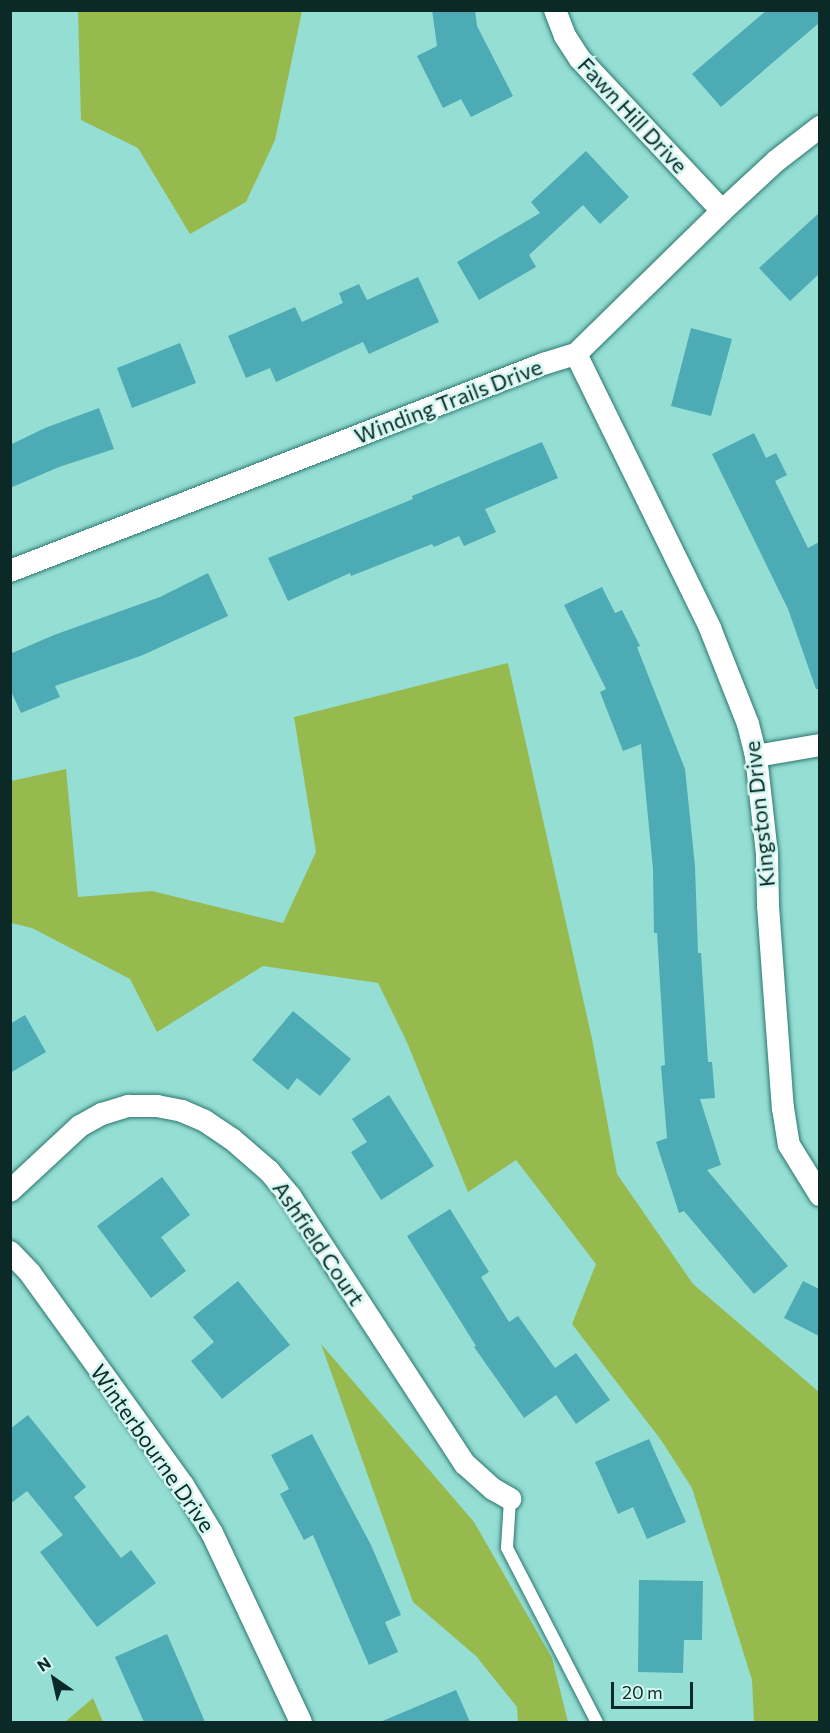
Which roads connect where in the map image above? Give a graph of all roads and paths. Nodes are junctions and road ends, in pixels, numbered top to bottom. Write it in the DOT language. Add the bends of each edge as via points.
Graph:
graph roads {
  1 [pos="555,10"];
  2 [pos="819,127"];
  3 [pos="722,211"];
  4 [pos="576,354"];
  5 [pos="10,571"];
  6 [pos="819,745"];
  7 [pos="756,756"];
  8 [pos="10,1191"];
  9 [pos="819,1196"];
  10 [pos="10,1252"];
  11 [pos="510,1499"];
  12 [pos="301,1722"];
  13 [pos="597,1722"];
  1 -- 3 [label="street, Fawn Hill Drive" via="580,59"];
  2 -- 3 [label="street, Winding Trails Drive" via="776,160"];
  3 -- 4 [label="street, Winding Trails Drive"];
  4 -- 5 [label="street, Winding Trails Drive"];
  4 -- 7 [label="street, Kingston Drive" via="710,628 748,724"];
  6 -- 7 [label="street"];
  7 -- 9 [label="street, Kingston Drive" via="767,854 783,1108 789,1145"];
  8 -- 11 [label="street, Ashfield Court" via="80,1126 102,1114 129,1106 157,1106 205,1121 269,1171 290,1196 465,1464 493,1490"];
  10 -- 12 [label="street, Winterbourne Drive" via="30,1273 183,1485 212,1533"];
  11 -- 13 [label="lane" via="507,1548"];
}
